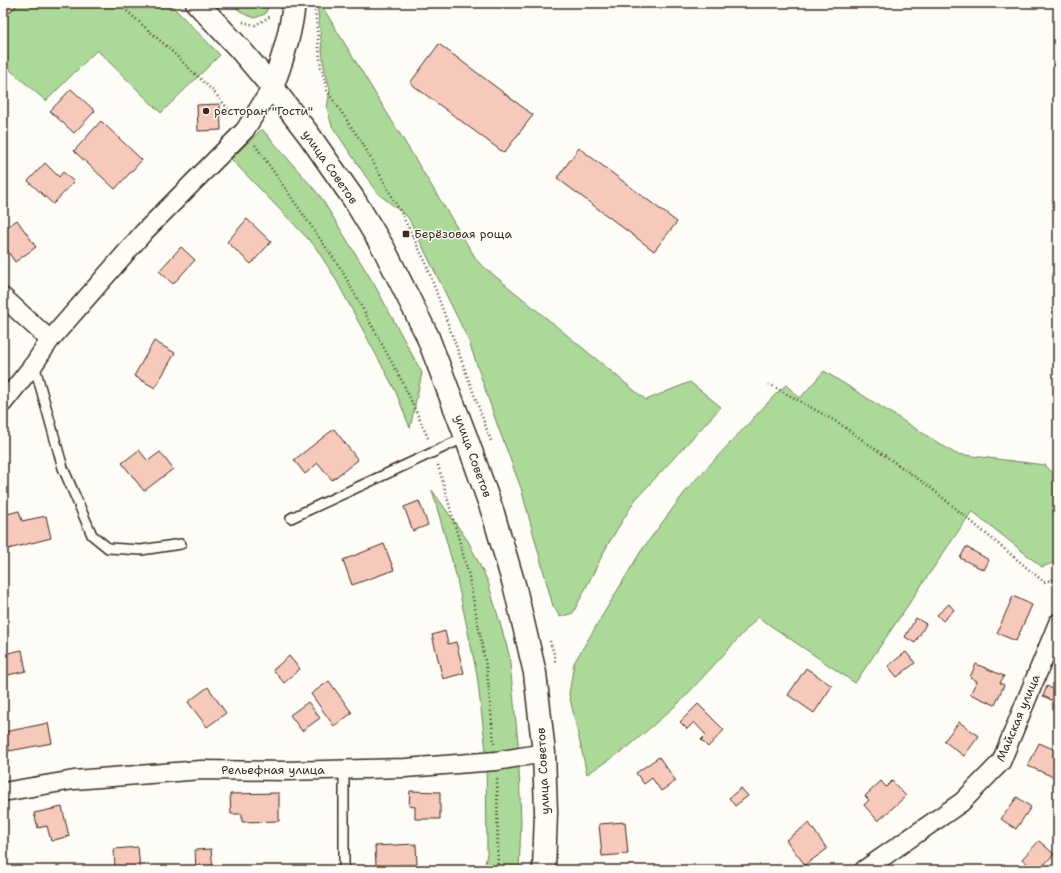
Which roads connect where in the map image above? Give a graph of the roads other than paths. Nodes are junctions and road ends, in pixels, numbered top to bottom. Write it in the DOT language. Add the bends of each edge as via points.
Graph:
graph roads {
  1 [pos="197,3"];
  2 [pos="294,3"];
  3 [pos="272,86"];
  4 [pos="3,297"];
  5 [pos="50,340"];
  6 [pos="34,364"];
  7 [pos="3,404"];
  8 [pos="466,437"];
  9 [pos="291,518"];
  10 [pos="181,544"];
  11 [pos="1058,624"];
  12 [pos="544,753"];
  13 [pos="344,770"];
  14 [pos="3,792"];
  15 [pos="344,870"];
  16 [pos="544,870"];
  17 [pos="864,870"];
  1 -- 3 [label="main road, улица Советов"];
  2 -- 3 [label="main road" via="284,56"];
  3 -- 5 [label="street" via="245,130 144,232"];
  3 -- 8 [label="main road, улица Советов" via="353,198 384,249 427,335"];
  4 -- 5 [label="street"];
  5 -- 6 [label="street"];
  6 -- 7 [label="street"];
  6 -- 10 [label="lane" via="63,468 92,535 108,548 141,550"];
  8 -- 9 [label="lane"];
  8 -- 12 [label="main road, улица Советов" via="493,513 515,588 535,673"];
  11 -- 17 [label="street, Майская улица" via="1001,762 962,802"];
  12 -- 13 [label="street, Рельефная улица" via="449,765"];
  12 -- 16 [label="main road, улица Советов"];
  13 -- 14 [label="street, Рельефная улица" via="194,771 74,780"];
  13 -- 15 [label="lane"];
}
